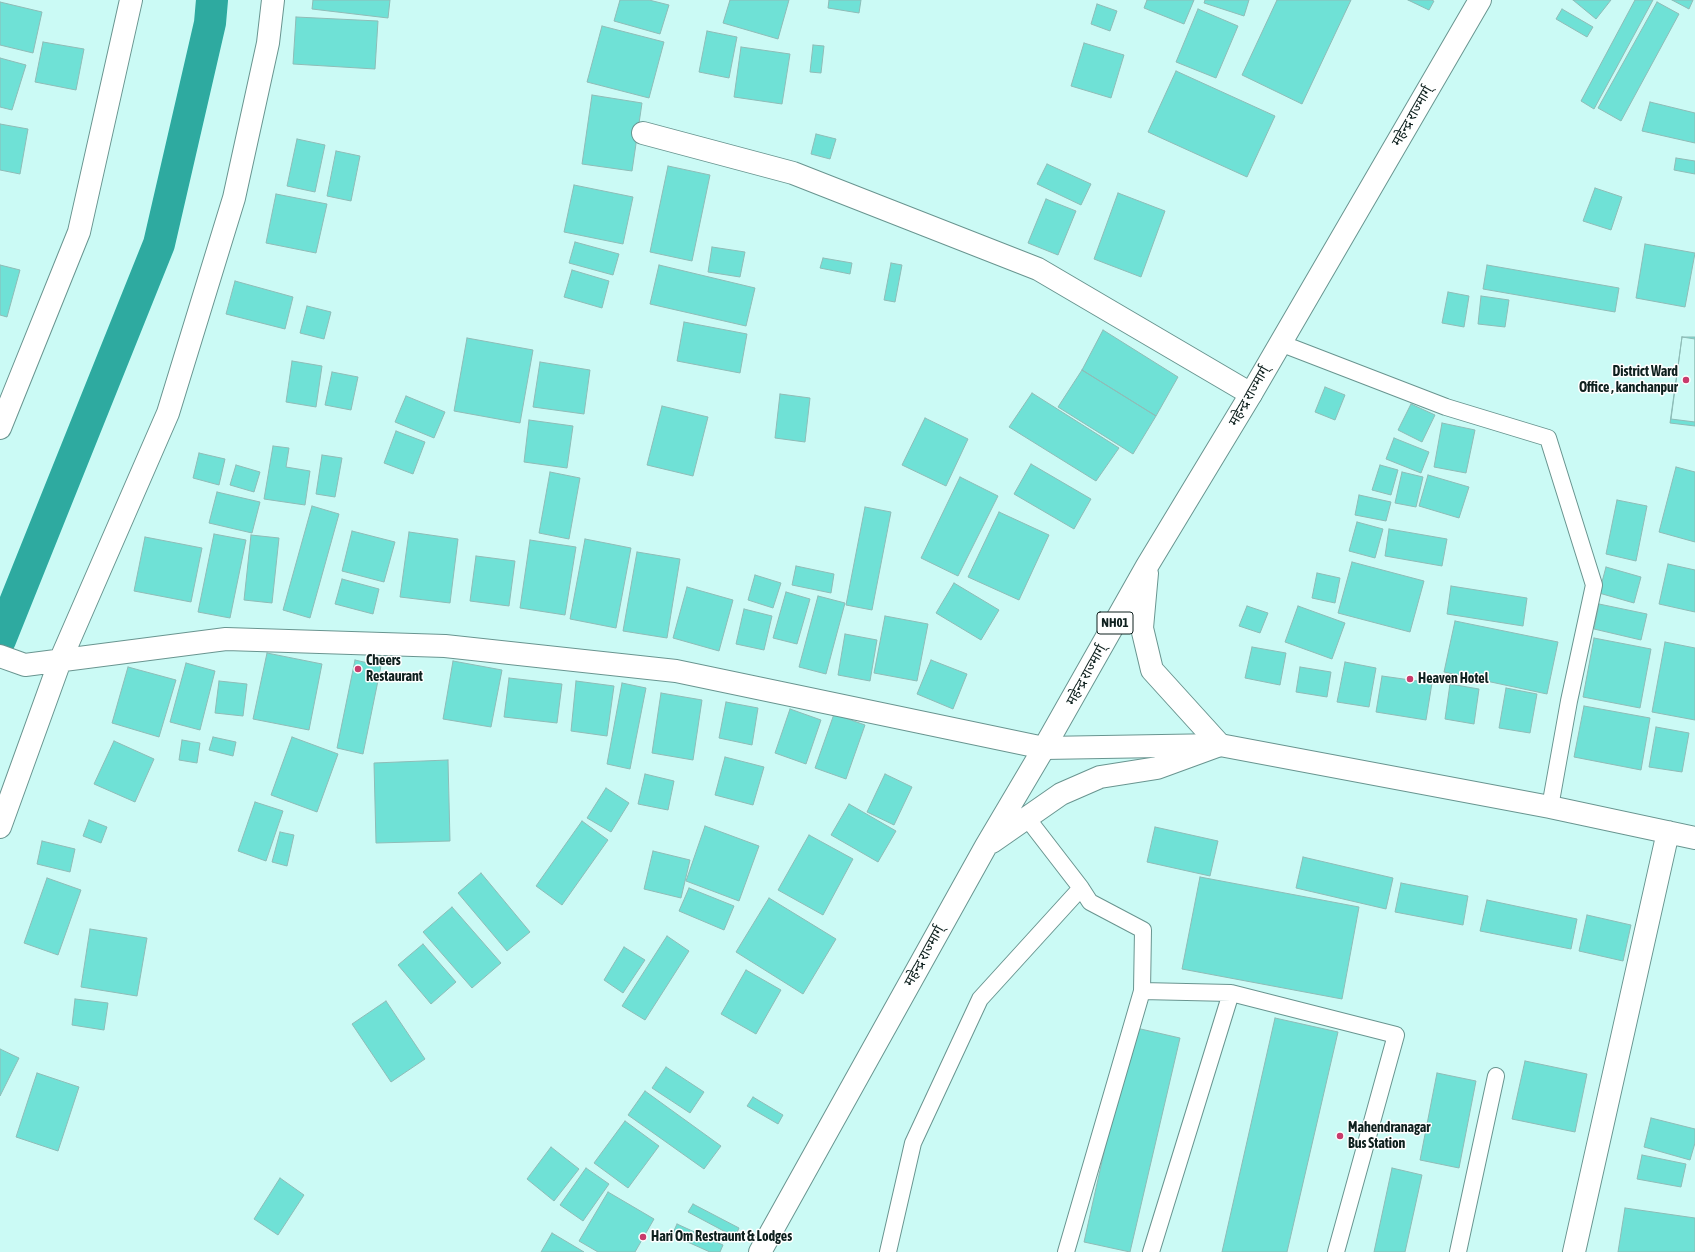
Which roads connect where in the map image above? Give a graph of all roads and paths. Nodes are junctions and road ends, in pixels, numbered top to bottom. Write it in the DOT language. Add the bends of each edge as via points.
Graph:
graph roads {
  1 [pos="131,0"];
  2 [pos="273,0"];
  3 [pos="1480,0"];
  4 [pos="643,133"];
  5 [pos="1280,343"];
  6 [pos="1251,394"];
  7 [pos="0,428"];
  8 [pos="1148,566"];
  9 [pos="0,656"];
  10 [pos="60,661"];
  11 [pos="1220,745"];
  12 [pos="1044,748"];
  13 [pos="1550,807"];
  14 [pos="1027,818"];
  15 [pos="0,827"];
  16 [pos="1668,832"];
  17 [pos="1695,838"];
  18 [pos="986,846"];
  19 [pos="1080,888"];
  20 [pos="1142,991"];
  21 [pos="1231,993"];
  22 [pos="1496,1076"];
  23 [pos="760,1252"];
  24 [pos="888,1252"];
  25 [pos="1066,1252"];
  26 [pos="1151,1252"];
  27 [pos="1336,1252"];
  28 [pos="1458,1252"];
  29 [pos="1574,1252"];
  1 -- 7 [label="main road" via="79,232"];
  2 -- 10 [label="main road" via="268,43 234,198 168,413"];
  3 -- 5 [label="main road, महेन्द्र राज्मार्ग् / NH01"];
  4 -- 6 [label="main road" via="793,173 1038,269"];
  5 -- 6 [label="main road, महेन्द्र राज्मार्ग् / NH01"];
  5 -- 13 [label="lane" via="1446,407 1548,438 1594,585"];
  6 -- 8 [label="main road, महेन्द्र राज्मार्ग् / NH01"];
  8 -- 11 [label="main road" via="1142,628 1152,670"];
  8 -- 12 [label="main road, महेन्द्र राज्मार्ग् / NH01"];
  9 -- 10 [label="main road" via="25,665"];
  10 -- 12 [label="main road" via="226,639 445,646 676,670"];
  10 -- 15 [label="main road"];
  11 -- 12 [label="main road"];
  11 -- 13 [label="main road"];
  11 -- 14 [label="main road" via="1157,768 1100,777 1061,794"];
  12 -- 18 [label="main road, महेन्द्र राज्मार्ग् / NH01"];
  13 -- 16 [label="main road"];
  14 -- 18 [label="main road"];
  14 -- 19 [label="lane"];
  16 -- 17 [label="main road"];
  16 -- 29 [label="main road"];
  18 -- 23 [label="main road, महेन्द्र राज्मार्ग् / NH01"];
  19 -- 20 [label="lane" via="1090,902 1143,930"];
  19 -- 24 [label="lane" via="980,999 914,1143"];
  20 -- 21 [label="lane"];
  20 -- 25 [label="lane"];
  21 -- 26 [label="lane"];
  21 -- 27 [label="lane" via="1396,1035"];
  22 -- 28 [label="lane"];
}
